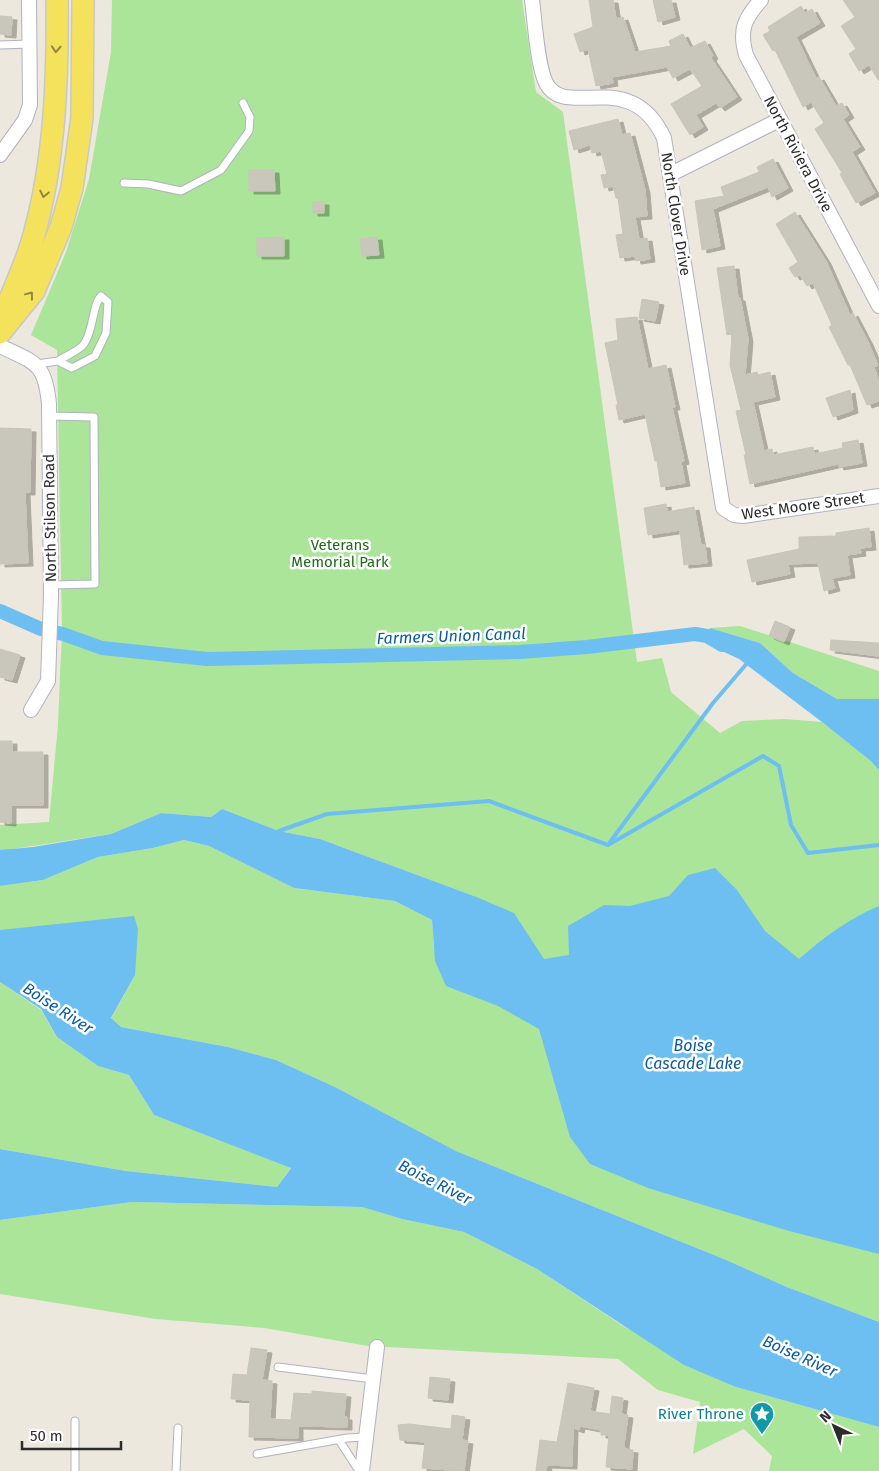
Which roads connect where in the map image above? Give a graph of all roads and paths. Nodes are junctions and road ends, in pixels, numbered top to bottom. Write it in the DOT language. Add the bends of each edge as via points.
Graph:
graph roads {
  1 [pos="29,0"];
  2 [pos="58,0"];
  3 [pos="83,0"];
  4 [pos="532,0"];
  5 [pos="761,0"];
  6 [pos="30,44"];
  7 [pos="0,46"];
  8 [pos="243,103"];
  9 [pos="779,120"];
  10 [pos="2,151"];
  11 [pos="671,174"];
  12 [pos="124,183"];
  13 [pos="879,306"];
  14 [pos="0,325"];
  15 [pos="0,333"];
  16 [pos="0,346"];
  17 [pos="58,361"];
  18 [pos="38,364"];
  19 [pos="49,416"];
  20 [pos="879,496"];
  21 [pos="728,513"];
  22 [pos="51,585"];
  23 [pos="31,710"];
  24 [pos="377,1348"];
  25 [pos="278,1367"];
  26 [pos="374,1379"];
  27 [pos="75,1421"];
  28 [pos="178,1428"];
  29 [pos="366,1437"];
  30 [pos="339,1440"];
  31 [pos="257,1454"];
  32 [pos="75,1471"];
  33 [pos="176,1471"];
  34 [pos="361,1471"];
  1 -- 6 [label="street"];
  2 -- 14 [label="main road, one-way" via="52,140 45,189 34,236"];
  15 -- 3 [label="main road, one-way" via="34,291 61,227 72,188 82,118"];
  4 -- 11 [label="street, North Clover Drive" via="542,73 547,85 568,99 606,96 625,99 644,110 664,138"];
  5 -- 9 [label="street, North Riviera Drive" via="743,25 742,40 746,55"];
  6 -- 7 [label="lane"];
  6 -- 10 [label="street" via="30,105 25,120"];
  8 -- 12 [label="lane" via="250,117 249,131 221,170 180,191"];
  9 -- 11 [label="street"];
  9 -- 13 [label="street, North Riviera Drive"];
  11 -- 21 [label="street, North Clover Drive" via="721,500"];
  16 -- 18 [label="street"];
  17 -- 17 [label="lane" via="72,368 95,356 106,333 108,302 101,296 97,300 92,329 83,346"];
  17 -- 18 [label="lane"];
  18 -- 19 [label="street, North Stilson Road" via="48,386"];
  19 -- 22 [label="street, North Stilson Road"];
  19 -- 22 [label="lane" via="94,417 95,584"];
  20 -- 21 [label="street, West Moore Street" via="743,516"];
  22 -- 23 [label="street, North Stilson Road" via="48,681"];
  24 -- 26 [label="street"];
  25 -- 26 [label="lane"];
  26 -- 29 [label="street"];
  27 -- 32 [label="lane"];
  28 -- 33 [label="lane"];
  29 -- 30 [label="lane"];
  29 -- 34 [label="street"];
  30 -- 31 [label="lane"];
  30 -- 34 [label="lane"];
}
